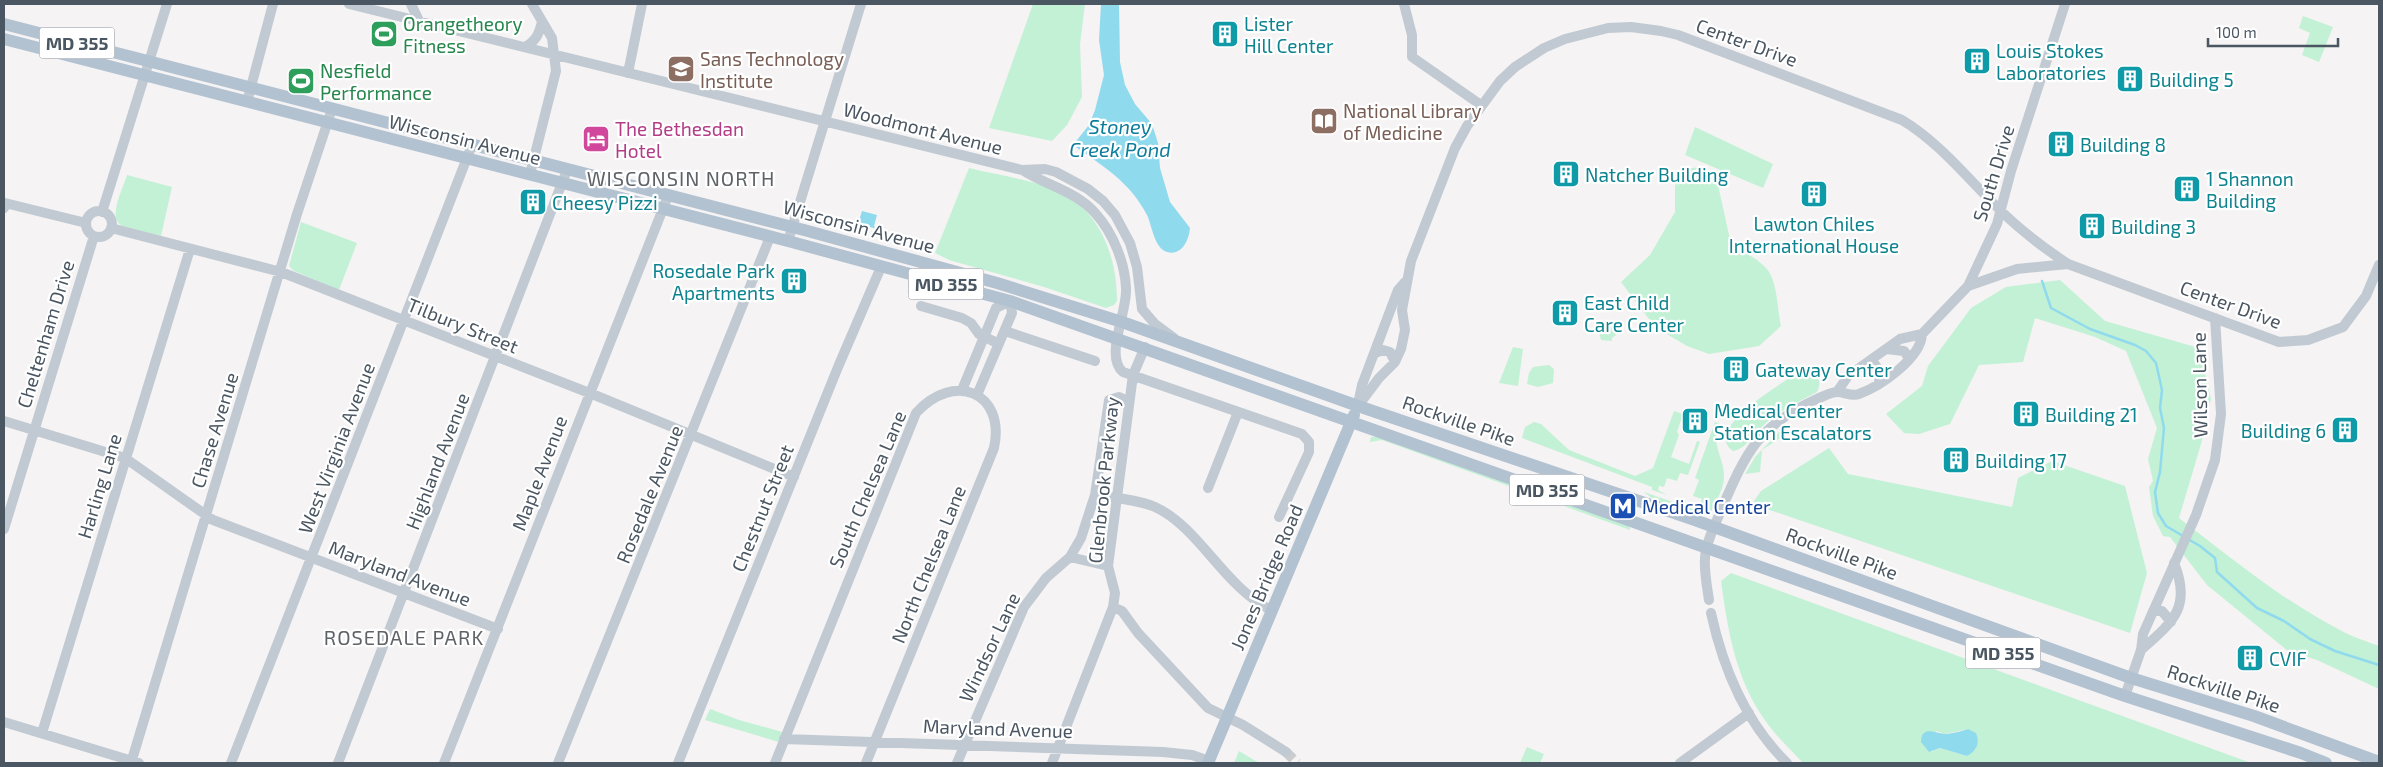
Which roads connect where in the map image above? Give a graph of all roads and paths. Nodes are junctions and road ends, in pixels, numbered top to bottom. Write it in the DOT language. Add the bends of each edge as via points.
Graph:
graph roads {
  1 [pos="167,4"];
  2 [pos="273,4"];
  3 [pos="349,4"];
  4 [pos="392,4"];
  5 [pos="411,4"];
  6 [pos="532,4"];
  7 [pos="642,4"];
  8 [pos="861,4"];
  9 [pos="1404,4"];
  10 [pos="2065,4"];
  11 [pos="377,10"];
  12 [pos="419,21"];
  13 [pos="542,22"];
  14 [pos="4,24"];
  15 [pos="4,39"];
  16 [pos="525,47"];
  17 [pos="555,55"];
  18 [pos="150,62"];
  19 [pos="628,73"];
  20 [pos="146,76"];
  21 [pos="251,88"];
  22 [pos="247,102"];
  23 [pos="1482,106"];
  24 [pos="332,109"];
  25 [pos="825,121"];
  26 [pos="327,123"];
  27 [pos="472,145"];
  28 [pos="467,159"];
  29 [pos="534,161"];
  30 [pos="567,170"];
  31 [pos="1022,170"];
  32 [pos="530,174"];
  33 [pos="562,183"];
  34 [pos="668,196"];
  35 [pos="4,205"];
  36 [pos="662,210"];
  37 [pos="2000,210"];
  38 [pos="102,212"];
  39 [pos="86,223"];
  40 [pos="111,228"];
  41 [pos="792,228"];
  42 [pos="94,236"];
  43 [pos="770,237"];
  44 [pos="788,241"];
  45 [pos="190,250"];
  46 [pos="886,252"];
  47 [pos="2068,264"];
  48 [pos="2379,265"];
  49 [pos="881,267"];
  50 [pos="281,272"];
  51 [pos="1405,282"];
  52 [pos="1968,286"];
  53 [pos="1012,295"];
  54 [pos="921,306"];
  55 [pos="2215,318"];
  56 [pos="405,320"];
  57 [pos="1122,322"];
  58 [pos="1386,326"];
  59 [pos="1005,330"];
  60 [pos="1405,330"];
  61 [pos="1922,334"];
  62 [pos="984,337"];
  63 [pos="1118,338"];
  64 [pos="999,344"];
  65 [pos="1185,345"];
  66 [pos="1145,347"];
  67 [pos="1886,349"];
  68 [pos="1375,353"];
  69 [pos="496,358"];
  70 [pos="1909,358"];
  71 [pos="1095,361"];
  72 [pos="1871,361"];
  73 [pos="1395,362"];
  74 [pos="1133,375"];
  75 [pos="1879,384"];
  76 [pos="962,390"];
  77 [pos="1837,392"];
  78 [pos="589,393"];
  79 [pos="977,395"];
  80 [pos="1129,402"];
  81 [pos="1358,406"];
  82 [pos="1238,412"];
  83 [pos="4,421"];
  84 [pos="1351,422"];
  85 [pos="34,431"];
  86 [pos="691,435"];
  87 [pos="126,458"];
  88 [pos="794,477"];
  89 [pos="1208,488"];
  90 [pos="1095,495"];
  91 [pos="1118,499"];
  92 [pos="206,516"];
  93 [pos="1279,517"];
  94 [pos="1714,527"];
  95 [pos="4,529"];
  96 [pos="1707,546"];
  97 [pos="1070,557"];
  98 [pos="312,558"];
  99 [pos="2174,563"];
  100 [pos="1108,566"];
  101 [pos="2182,586"];
  102 [pos="2163,587"];
  103 [pos="404,594"];
  104 [pos="1709,600"];
  105 [pos="1113,608"];
  106 [pos="1271,610"];
  107 [pos="2153,611"];
  108 [pos="1711,613"];
  109 [pos="2171,622"];
  110 [pos="498,629"];
  111 [pos="2141,650"];
  112 [pos="2131,678"];
  113 [pos="2125,696"];
  114 [pos="1749,713"];
  115 [pos="1228,719"];
  116 [pos="4,722"];
  117 [pos="42,733"];
  118 [pos="784,739"];
  119 [pos="875,742"];
  120 [pos="964,746"];
  121 [pos="1058,748"];
  122 [pos="1286,752"];
  123 [pos="134,762"];
  124 [pos="1208,762"];
  125 [pos="2379,762"];
  126 [pos="231,763"];
  127 [pos="338,763"];
  128 [pos="444,763"];
  129 [pos="558,763"];
  130 [pos="678,763"];
  131 [pos="775,763"];
  132 [pos="866,763"];
  133 [pos="957,763"];
  134 [pos="1052,763"];
  135 [pos="1680,763"];
  136 [pos="1786,763"];
  137 [pos="2326,763"];
  1 -- 18 [label="street"];
  2 -- 21 [label="street"];
  3 -- 11 [label="street, Woodmont Avenue"];
  4 -- 11 [label="street"];
  5 -- 12 [label="street"];
  6 -- 13 [label="street"];
  7 -- 19 [label="street"];
  8 -- 25 [label="street"];
  9 -- 23 [label="street" via="1412,34 1412,57"];
  10 -- 37 [label="street, South Drive"];
  11 -- 12 [label="street, Woodmont Avenue"];
  12 -- 16 [label="street, Woodmont Avenue"];
  13 -- 16 [label="street" via="534,42"];
  13 -- 17 [label="street" via="552,38"];
  14 -- 18 [label="main road, Wisconsin Avenue / MD 355"];
  15 -- 20 [label="main road, Wisconsin Avenue / MD 355"];
  16 -- 17 [label="street, Woodmont Avenue"];
  17 -- 19 [label="street, Woodmont Avenue"];
  17 -- 29 [label="street" via="556,71"];
  18 -- 20 [label="street"];
  18 -- 21 [label="main road, Wisconsin Avenue / MD 355"];
  19 -- 25 [label="street, Woodmont Avenue"];
  20 -- 22 [label="main road, Wisconsin Avenue / MD 355"];
  20 -- 38 [label="street"];
  21 -- 22 [label="street"];
  21 -- 24 [label="main road, Wisconsin Avenue / MD 355"];
  22 -- 26 [label="main road, Wisconsin Avenue / MD 355"];
  23 -- 37 [label="street, Center Drive" via="1515,67 1565,39 1608,28 1661,31 1902,120 1931,140"];
  23 -- 51 [label="street, Center Drive" via="1455,148 1412,256"];
  24 -- 26 [label="street, Chase Avenue"];
  24 -- 27 [label="main road, Wisconsin Avenue / MD 355"];
  25 -- 31 [label="street, Woodmont Avenue"];
  25 -- 41 [label="street"];
  26 -- 28 [label="main road, Wisconsin Avenue / MD 355"];
  26 -- 50 [label="street, Chase Avenue"];
  27 -- 28 [label="street, West Virginia Avenue"];
  27 -- 29 [label="main road, Wisconsin Avenue / MD 355"];
  28 -- 32 [label="main road, Wisconsin Avenue / MD 355"];
  28 -- 56 [label="street, West Virginia Avenue"];
  29 -- 30 [label="main road, Wisconsin Avenue / MD 355"];
  29 -- 32 [label="street"];
  30 -- 33 [label="street, Highland Avenue"];
  30 -- 34 [label="main road, Wisconsin Avenue / MD 355"];
  31 -- 57 [label="street, Woodmont Avenue" via="1076,197 1095,212 1107,228 1125,276 1126,301"];
  31 -- 65 [label="street, Woodmont Avenue" via="1056,172 1103,201 1130,243 1137,267 1142,309 1155,324"];
  32 -- 33 [label="main road, Wisconsin Avenue / MD 355"];
  33 -- 36 [label="main road, Wisconsin Avenue / MD 355"];
  33 -- 69 [label="street, Highland Avenue"];
  34 -- 36 [label="street, Maple Avenue"];
  34 -- 41 [label="main road, Wisconsin Avenue / MD 355"];
  35 -- 39 [label="street"];
  36 -- 43 [label="main road, Wisconsin Avenue / MD 355"];
  36 -- 78 [label="street, Maple Avenue"];
  37 -- 47 [label="street, Center Drive" via="2041,246"];
  37 -- 52 [label="street, South Drive" via="1990,241"];
  38 -- 39 [label="street" via="93,213"];
  38 -- 40 [label="street" via="111,220"];
  39 -- 42 [label="street" via="87,230"];
  40 -- 42 [label="street" via="103,236"];
  40 -- 45 [label="street, Tilbury Street"];
  41 -- 44 [label="street"];
  41 -- 46 [label="main road, Wisconsin Avenue / MD 355"];
  42 -- 85 [label="street, Cheltenham Drive"];
  43 -- 44 [label="main road, Wisconsin Avenue / MD 355"];
  43 -- 86 [label="street, Rosedale Avenue"];
  44 -- 49 [label="main road, Wisconsin Avenue / MD 355"];
  45 -- 50 [label="street, Tilbury Street"];
  45 -- 87 [label="street, Harling Lane"];
  46 -- 49 [label="main road"];
  46 -- 53 [label="main road, Wisconsin Avenue / MD 355"];
  47 -- 52 [label="street, Center Drive" via="2017,269"];
  47 -- 55 [label="street, Center Drive"];
  48 -- 55 [label="street, Center Drive" via="2366,296 2344,328 2320,337 2279,342"];
  49 -- 53 [label="main road, Wisconsin Avenue / MD 355"];
  49 -- 88 [label="street, Chestnut Street"];
  50 -- 56 [label="street, Tilbury Street"];
  50 -- 92 [label="street, Chase Avenue"];
  51 -- 58 [label="street, Center Drive" via="1398,290"];
  51 -- 60 [label="street, Center Drive" via="1402,310"];
  52 -- 61 [label="street, South Drive"];
  53 -- 57 [label="main road, Wisconsin Avenue / MD 355"];
  53 -- 59 [label="street" via="1012,313"];
  53 -- 62 [label="street" via="996,308"];
  53 -- 63 [label="main road, Wisconsin Avenue / MD 355"];
  54 -- 62 [label="street" via="967,320"];
  55 -- 99 [label="street, Wilson Lane" via="2220,437 2216,460"];
  56 -- 69 [label="street, Tilbury Street"];
  56 -- 98 [label="street, West Virginia Avenue"];
  57 -- 63 [label="street, Woodmont Avenue"];
  57 -- 65 [label="main road, Rockville Pike / MD 355"];
  58 -- 60 [label="street" via="1395,324"];
  58 -- 68 [label="street, Center Drive"];
  59 -- 64 [label="street"];
  59 -- 71 [label="street"];
  60 -- 73 [label="street, Center Drive"];
  61 -- 67 [label="street, South Drive" via="1900,339"];
  61 -- 70 [label="street, South Drive" via="1922,343"];
  62 -- 64 [label="street"];
  62 -- 76 [label="street"];
  63 -- 66 [label="main road, Rockville Pike / MD 355"];
  63 -- 74 [label="street, Woodmont Avenue" via="1114,355 1117,368"];
  64 -- 79 [label="street"];
  65 -- 81 [label="main road, Rockville Pike / MD 355"];
  66 -- 74 [label="street, Glenbrook Parkway"];
  66 -- 84 [label="main road, Rockville Pike / MD 355"];
  67 -- 70 [label="street" via="1904,351"];
  67 -- 72 [label="street, South Drive"];
  68 -- 73 [label="street" via="1390,352"];
  68 -- 81 [label="street, Center Drive" via="1362,384"];
  69 -- 78 [label="street, Tilbury Street"];
  69 -- 103 [label="street, Highland Avenue"];
  70 -- 75 [label="street, South Drive"];
  72 -- 75 [label="street" via="1878,366"];
  72 -- 77 [label="street, South Drive" via="1848,376"];
  73 -- 81 [label="street, Center Drive"];
  74 -- 80 [label="street, Glenbrook Parkway"];
  74 -- 82 [label="street"];
  75 -- 77 [label="street, South Drive" via="1857,396"];
  76 -- 79 [label="street"];
  76 -- 118 [label="street, South Chelsea Lane" via="940,394 916,413"];
  77 -- 94 [label="street, South Drive" via="1794,410 1757,440 1743,460"];
  78 -- 86 [label="street, Tilbury Street"];
  78 -- 110 [label="street, Maple Avenue"];
  79 -- 119 [label="street, North Chelsea Lane" via="987,404 994,420 994,448"];
  80 -- 90 [label="street, Windsor Lane" via="1119,397 1109,400"];
  80 -- 91 [label="street, Glenbrook Parkway"];
  81 -- 84 [label="main road, Jones Bridge Road"];
  81 -- 94 [label="main road, Rockville Pike / MD 355"];
  82 -- 89 [label="street"];
  82 -- 93 [label="street" via="1302,434 1309,442 1309,452"];
  83 -- 85 [label="street, Maryland Avenue"];
  84 -- 96 [label="main road, Rockville Pike / MD 355"];
  84 -- 106 [label="main road, Jones Bridge Road"];
  85 -- 87 [label="street, Maryland Avenue"];
  85 -- 95 [label="street, Cheltenham Drive"];
  86 -- 88 [label="street, Tilbury Street"];
  86 -- 129 [label="street, Rosedale Avenue"];
  87 -- 92 [label="street, Maryland Avenue"];
  87 -- 117 [label="street, Harling Lane"];
  88 -- 130 [label="street, Chestnut Street"];
  90 -- 91 [label="street"];
  90 -- 97 [label="street, Windsor Lane" via="1081,538"];
  91 -- 100 [label="street, Glenbrook Parkway"];
  91 -- 106 [label="street" via="1147,504 1168,515 1246,594"];
  92 -- 98 [label="street, Maryland Avenue"];
  92 -- 123 [label="street, Chase Avenue"];
  94 -- 96 [label="street, South Drive"];
  94 -- 112 [label="main road, Rockville Pike / MD 355"];
  96 -- 104 [label="street, South Drive" via="1705,568"];
  96 -- 113 [label="main road, Rockville Pike / MD 355"];
  97 -- 100 [label="street"];
  97 -- 120 [label="street, Windsor Lane" via="1046,578 1024,607"];
  98 -- 103 [label="street, Maryland Avenue"];
  98 -- 126 [label="street, West Virginia Avenue"];
  99 -- 101 [label="street"];
  99 -- 102 [label="street, Wilson Lane"];
  100 -- 105 [label="street, Glenbrook Parkway" via="1115,593"];
  101 -- 102 [label="street"];
  101 -- 109 [label="street, Wilson Lane" via="2180,604"];
  102 -- 107 [label="street, Wilson Lane"];
  103 -- 110 [label="street, Maryland Avenue"];
  103 -- 127 [label="street, Highland Avenue"];
  105 -- 115 [label="street" via="1122,611 1138,633 1208,708"];
  105 -- 121 [label="street"];
  106 -- 115 [label="main road, Jones Bridge Road"];
  107 -- 109 [label="street" via="2162,611"];
  107 -- 111 [label="street, Wilson Lane" via="2143,634"];
  108 -- 114 [label="street" via="1724,665"];
  109 -- 111 [label="street, Wilson Lane"];
  110 -- 128 [label="street, Maple Avenue"];
  111 -- 112 [label="street, Wilson Lane"];
  112 -- 113 [label="street, Wilson Lane"];
  112 -- 125 [label="main road, Rockville Pike / MD 355" via="2254,716"];
  113 -- 137 [label="main road, Rockville Pike / MD 355"];
  114 -- 135 [label="street"];
  114 -- 136 [label="street"];
  115 -- 122 [label="street"];
  115 -- 124 [label="main road, Jones Bridge Road"];
  116 -- 117 [label="street"];
  117 -- 123 [label="street"];
  118 -- 119 [label="street, Maryland Avenue"];
  118 -- 131 [label="street, South Chelsea Lane"];
  119 -- 120 [label="street, Maryland Avenue"];
  119 -- 132 [label="street, North Chelsea Lane"];
  120 -- 121 [label="street, Maryland Avenue"];
  120 -- 133 [label="street, Windsor Lane"];
  121 -- 124 [label="street, Maryland Avenue" via="1192,755"];
  121 -- 134 [label="street"];
}
